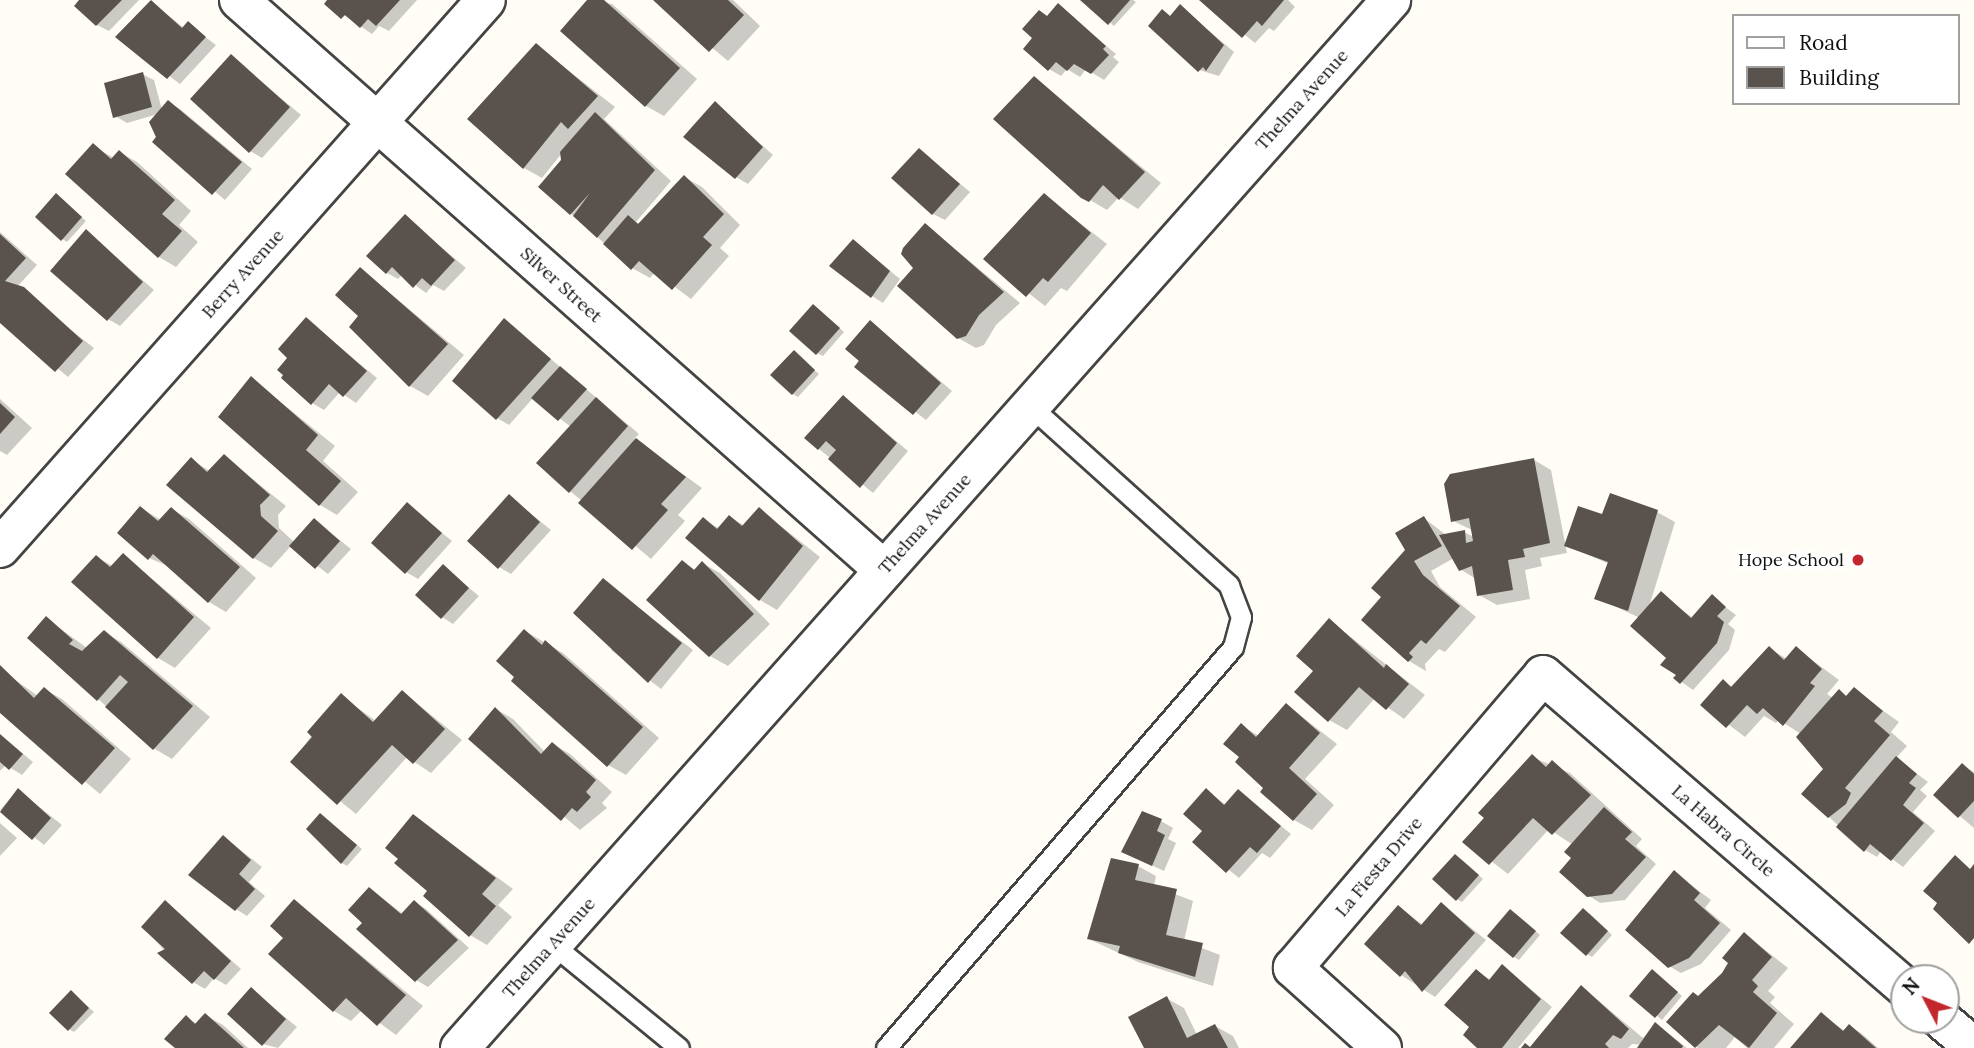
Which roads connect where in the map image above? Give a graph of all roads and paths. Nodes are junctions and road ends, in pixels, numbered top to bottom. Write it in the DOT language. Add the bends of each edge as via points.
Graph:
graph roads {
  1 [pos="239,0"];
  2 [pos="486,0"];
  3 [pos="1391,0"];
  4 [pos="377,122"];
  5 [pos="1030,406"];
  6 [pos="0,548"];
  7 [pos="884,570"];
  8 [pos="1543,675"];
  9 [pos="552,944"];
  10 [pos="1890,975"];
  11 [pos="1959,1034"];
  12 [pos="1974,1047"];
  13 [pos="460,1048"];
  14 [pos="679,1048"];
  15 [pos="886,1048"];
  16 [pos="1382,1048"];
  1 -- 4 [label="street, Silver Street"];
  2 -- 4 [label="street, Berry Avenue"];
  3 -- 5 [label="street, Thelma Avenue"];
  4 -- 6 [label="street, Berry Avenue"];
  4 -- 7 [label="street, Silver Street"];
  5 -- 7 [label="street, Thelma Avenue"];
  5 -- 15 [label="lane" via="1229,585 1241,617 1233,647"];
  7 -- 9 [label="street, Thelma Avenue"];
  8 -- 10 [label="street, La Habra Circle"];
  8 -- 16 [label="street, La Fiesta Drive" via="1293,968"];
  9 -- 13 [label="street, Thelma Avenue"];
  9 -- 14 [label="lane"];
  11 -- 12 [label="street"];
}
